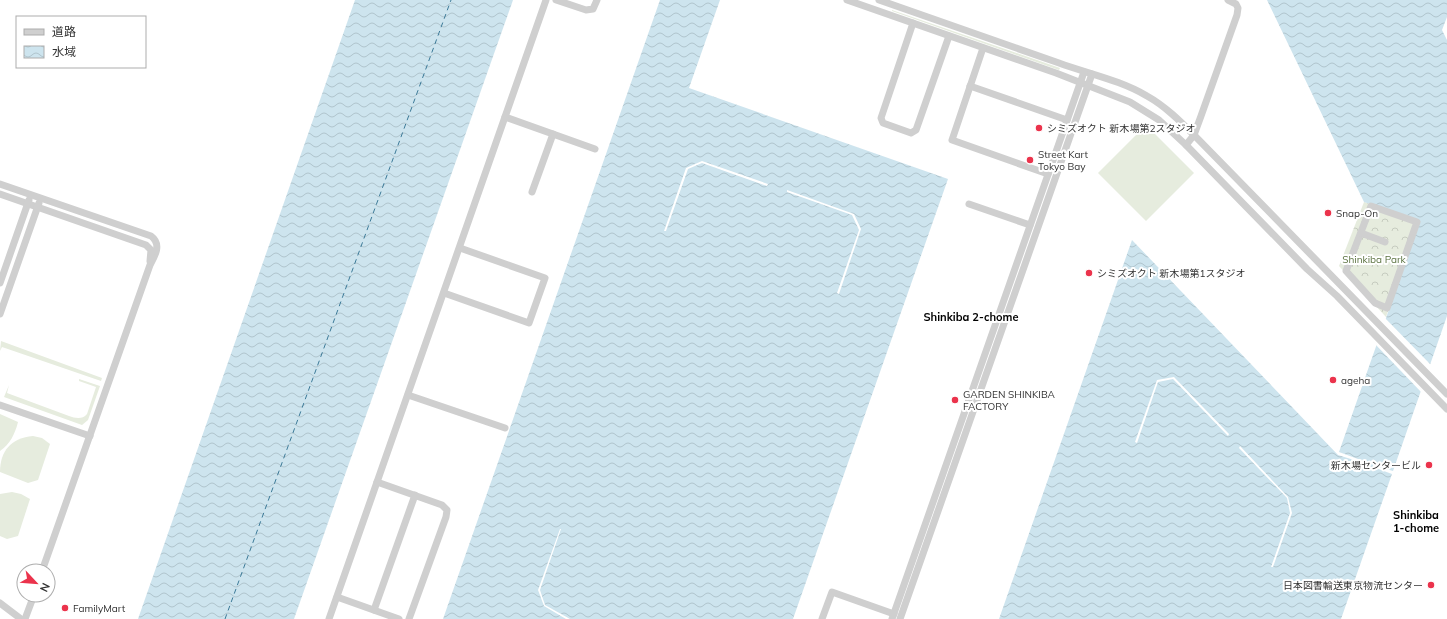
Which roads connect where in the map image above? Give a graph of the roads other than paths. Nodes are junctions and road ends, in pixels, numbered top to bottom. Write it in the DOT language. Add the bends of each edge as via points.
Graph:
graph roads {
  1 [pos="546,0"];
  2 [pos="556,0"];
  3 [pos="597,0"];
  4 [pos="847,0"];
  5 [pos="1228,0"];
  6 [pos="883,1"];
  7 [pos="881,12"];
  8 [pos="913,23"];
  9 [pos="949,36"];
  10 [pos="983,48"];
  11 [pos="1084,72"];
  12 [pos="1092,74"];
  13 [pos="1080,82"];
  14 [pos="970,86"];
  15 [pos="1088,86"];
  16 [pos="505,117"];
  17 [pos="1067,120"];
  18 [pos="553,134"];
  19 [pos="1194,135"];
  20 [pos="1186,145"];
  21 [pos="595,149"];
  22 [pos="1048,174"];
  23 [pos="0,184"];
  24 [pos="532,192"];
  25 [pos="0,194"];
  26 [pos="30,195"];
  27 [pos="40,199"];
  28 [pos="28,204"];
  29 [pos="969,204"];
  30 [pos="37,207"];
  31 [pos="1030,225"];
  32 [pos="1360,233"];
  33 [pos="1385,242"];
  34 [pos="460,248"];
  35 [pos="150,265"];
  36 [pos="0,284"];
  37 [pos="9,288"];
  38 [pos="444,293"];
  39 [pos="1008,301"];
  40 [pos="0,314"];
  41 [pos="1447,394"];
  42 [pos="408,395"];
  43 [pos="0,404"];
  44 [pos="1447,409"];
  45 [pos="504,428"];
  46 [pos="90,436"];
  47 [pos="377,482"];
  48 [pos="415,495"];
  49 [pos="933,500"];
  50 [pos="941,503"];
  51 [pos="45,563"];
  52 [pos="337,597"];
  53 [pos="0,603"];
  54 [pos="31,603"];
  55 [pos="374,610"];
  56 [pos="893,616"];
  57 [pos="21,619"];
  58 [pos="25,619"];
  59 [pos="330,619"];
  60 [pos="399,619"];
  61 [pos="409,619"];
  62 [pos="822,619"];
  63 [pos="900,619"];
  1 -- 16 [label="street"];
  2 -- 3 [label="street" via="588,11"];
  4 -- 7 [label="street"];
  5 -- 19 [label="street" via="1236,4 1237,15"];
  6 -- 7 [label="street"];
  6 -- 11 [label="street"];
  7 -- 8 [label="street"];
  8 -- 9 [label="street"];
  8 -- 9 [label="street" via="881,118 883,122 910,132 916,130"];
  9 -- 10 [label="street"];
  10 -- 13 [label="street"];
  10 -- 14 [label="street"];
  11 -- 12 [label="street"];
  11 -- 13 [label="street"];
  12 -- 15 [label="street"];
  12 -- 19 [label="street" via="1148,96"];
  13 -- 15 [label="street"];
  13 -- 17 [label="street"];
  14 -- 17 [label="street"];
  14 -- 22 [label="street" via="952,140"];
  15 -- 20 [label="street" via="1142,108"];
  15 -- 39 [label="street"];
  16 -- 18 [label="street"];
  16 -- 34 [label="street"];
  17 -- 22 [label="street"];
  18 -- 21 [label="street"];
  18 -- 24 [label="street"];
  19 -- 20 [label="street"];
  19 -- 41 [label="street"];
  20 -- 44 [label="street"];
  22 -- 31 [label="street"];
  23 -- 26 [label="street"];
  25 -- 28 [label="street"];
  26 -- 27 [label="street"];
  26 -- 28 [label="street"];
  27 -- 30 [label="street"];
  27 -- 35 [label="street" via="151,236 158,244"];
  28 -- 30 [label="street"];
  28 -- 36 [label="street"];
  29 -- 31 [label="street"];
  30 -- 35 [label="street" via="146,245 151,250"];
  30 -- 37 [label="street"];
  31 -- 39 [label="street"];
  32 -- 32 [label="street" via="1371,206 1417,222 1387,308 1375,303 1346,272"];
  32 -- 33 [label="street"];
  34 -- 38 [label="street"];
  34 -- 38 [label="street" via="545,278 529,323"];
  35 -- 46 [label="street"];
  36 -- 37 [label="street"];
  37 -- 40 [label="street"];
  38 -- 42 [label="street"];
  39 -- 49 [label="street"];
  39 -- 50 [label="street"];
  42 -- 45 [label="street"];
  42 -- 47 [label="street"];
  43 -- 46 [label="street"];
  46 -- 51 [label="street"];
  47 -- 48 [label="street"];
  47 -- 52 [label="street"];
  48 -- 55 [label="street"];
  48 -- 61 [label="street" via="442,505 447,513"];
  49 -- 50 [label="street"];
  49 -- 56 [label="street"];
  50 -- 63 [label="street"];
  52 -- 55 [label="street"];
  52 -- 59 [label="street"];
  53 -- 57 [label="street"];
  54 -- 58 [label="street"];
  55 -- 60 [label="street"];
  56 -- 62 [label="street" via="832,592"];
}
